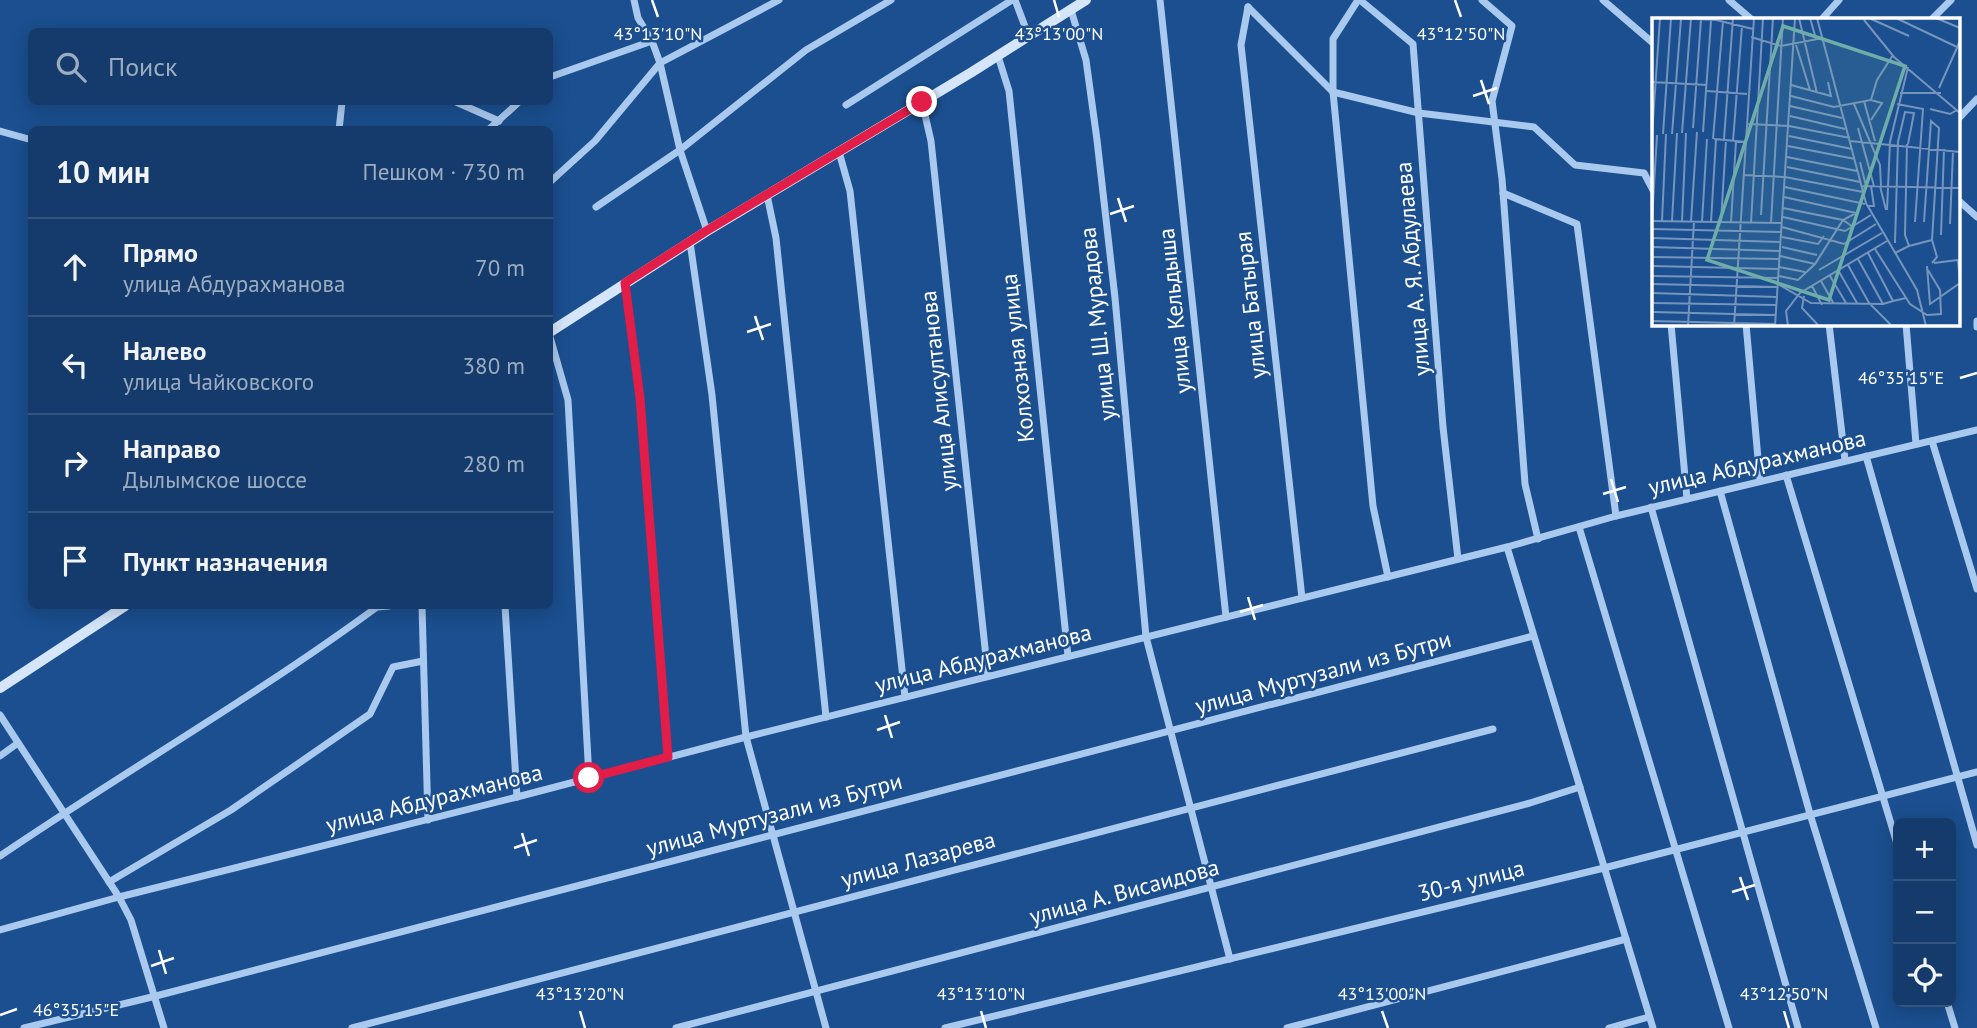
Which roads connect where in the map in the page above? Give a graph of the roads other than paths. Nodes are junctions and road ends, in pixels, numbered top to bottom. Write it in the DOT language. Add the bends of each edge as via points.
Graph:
graph roads {
  1 [pos="634,0"];
  2 [pos="779,0"];
  3 [pos="891,0"];
  4 [pos="1013,0"];
  5 [pos="1086,0"];
  6 [pos="1160,0"];
  7 [pos="1359,0"];
  8 [pos="1482,0"];
  9 [pos="1603,0"];
  10 [pos="1729,0"];
  11 [pos="1839,0"];
  12 [pos="1951,0"];
  13 [pos="1071,10"];
  14 [pos="1750,18"];
  15 [pos="1823,18"];
  16 [pos="1934,18"];
  17 [pos="1029,37"];
  18 [pos="652,41"];
  19 [pos="1652,42"];
  20 [pos="998,56"];
  21 [pos="660,63"];
  22 [pos="553,76"];
  23 [pos="1333,92"];
  24 [pos="1977,99"];
  25 [pos="922,102"];
  26 [pos="342,105"];
  27 [pos="463,105"];
  28 [pos="516,105"];
  29 [pos="846,105"];
  30 [pos="1419,113"];
  31 [pos="1960,117"];
  32 [pos="499,121"];
  33 [pos="1495,122"];
  34 [pos="339,126"];
  35 [pos="493,126"];
  36 [pos="0,131"];
  37 [pos="28,139"];
  38 [pos="680,150"];
  39 [pos="839,152"];
  40 [pos="553,179"];
  41 [pos="1652,188"];
  42 [pos="1503,193"];
  43 [pos="766,195"];
  44 [pos="1960,202"];
  45 [pos="596,207"];
  46 [pos="1977,217"];
  47 [pos="706,231"];
  48 [pos="690,242"];
  49 [pos="625,283"];
  50 [pos="1977,321"];
  51 [pos="1671,326"];
  52 [pos="1746,326"];
  53 [pos="1829,326"];
  54 [pos="1906,326"];
  55 [pos="1977,327"];
  56 [pos="553,330"];
  57 [pos="553,348"];
  58 [pos="1977,430"];
  59 [pos="1933,441"];
  60 [pos="1916,444"];
  61 [pos="1866,456"];
  62 [pos="1845,460"];
  63 [pos="1786,475"];
  64 [pos="1760,481"];
  65 [pos="1720,491"];
  66 [pos="1687,499"];
  67 [pos="1651,507"];
  68 [pos="1616,516"];
  69 [pos="1578,527"];
  70 [pos="1538,539"];
  71 [pos="1507,547"];
  72 [pos="1458,559"];
  73 [pos="1388,577"];
  74 [pos="1977,589"];
  75 [pos="1302,598"];
  76 [pos="119,609"];
  77 [pos="374,609"];
  78 [pos="422,609"];
  79 [pos="505,609"];
  80 [pos="1226,617"];
  81 [pos="1534,636"];
  82 [pos="1146,637"];
  83 [pos="1068,656"];
  84 [pos="423,661"];
  85 [pos="988,676"];
  86 [pos="0,688"];
  87 [pos="905,697"];
  88 [pos="0,715"];
  89 [pos="826,717"];
  90 [pos="1493,729"];
  91 [pos="1172,731"];
  92 [pos="746,737"];
  93 [pos="18,743"];
  94 [pos="0,756"];
  95 [pos="668,757"];
  96 [pos="1977,772"];
  97 [pos="1956,777"];
  98 [pos="589,778"];
  99 [pos="1580,787"];
  100 [pos="1882,796"];
  101 [pos="517,797"];
  102 [pos="1192,807"];
  103 [pos="63,813"];
  104 [pos="1810,814"];
  105 [pos="428,820"];
  106 [pos="1741,831"];
  107 [pos="1893,831"];
  108 [pos="771,835"];
  109 [pos="1977,845"];
  110 [pos="1675,848"];
  111 [pos="0,856"];
  112 [pos="1604,868"];
  113 [pos="109,883"];
  114 [pos="1213,887"];
  115 [pos="119,897"];
  116 [pos="793,911"];
  117 [pos="0,930"];
  118 [pos="1626,939"];
  119 [pos="1230,959"];
  120 [pos="816,992"];
  121 [pos="156,996"];
  122 [pos="1949,1007"];
  123 [pos="1649,1017"];
  124 [pos="974,1025"];
  125 [pos="24,1028"];
  126 [pos="164,1028"];
  127 [pos="352,1028"];
  128 [pos="676,1028"];
  129 [pos="826,1028"];
  130 [pos="944,1028"];
  131 [pos="1287,1028"];
  132 [pos="1609,1028"];
  133 [pos="1653,1028"];
  134 [pos="1728,1028"];
  135 [pos="1798,1028"];
  136 [pos="1876,1028"];
  137 [pos="1955,1028"];
  1 -- 18 [label="street" via="638,18"];
  2 -- 21 [label="street"];
  3 -- 38 [label="street" via="806,50"];
  4 -- 17 [label="street"];
  4 -- 29 [label="street"];
  5 -- 13 [label="main road"];
  6 -- 80 [label="street, улица Кельдыша"];
  7 -- 23 [label="street" via="1333,39"];
  7 -- 30 [label="street, улица А. Я. Абдулаева" via="1413,44"];
  8 -- 33 [label="street" via="1512,26 1492,101"];
  9 -- 19 [label="street"];
  10 -- 14 [label="street"];
  11 -- 15 [label="street"];
  12 -- 16 [label="street"];
  13 -- 17 [label="main road"];
  13 -- 82 [label="street, улица Ш. Мурадова" via="1086,60 1095,127"];
  17 -- 20 [label="main road"];
  18 -- 21 [label="street"];
  18 -- 22 [label="street"];
  20 -- 25 [label="main road"];
  20 -- 83 [label="street, Колхозная улица" via="1009,91"];
  21 -- 38 [label="street"];
  21 -- 40 [label="street" via="596,141"];
  23 -- 30 [label="street"];
  23 -- 73 [label="street" via="1373,506"];
  23 -- 75 [label="street, улица Батырая" via="1248,7 1241,45"];
  24 -- 31 [label="street"];
  25 -- 39 [label="main road"];
  25 -- 85 [label="street, улица Алисултанова" via="931,141"];
  26 -- 34 [label="street"];
  27 -- 32 [label="street"];
  28 -- 32 [label="street"];
  30 -- 33 [label="street"];
  30 -- 72 [label="street, улица А. Я. Абдулаева"];
  32 -- 35 [label="street"];
  33 -- 41 [label="street" via="1534,127 1575,165 1644,173"];
  33 -- 42 [label="street"];
  36 -- 37 [label="street"];
  38 -- 45 [label="street"];
  38 -- 47 [label="street"];
  39 -- 43 [label="main road"];
  39 -- 87 [label="street" via="850,191"];
  42 -- 68 [label="street" via="1577,224"];
  42 -- 70 [label="street" via="1525,484"];
  43 -- 47 [label="main road"];
  43 -- 89 [label="street" via="776,237"];
  44 -- 46 [label="street"];
  47 -- 48 [label="main road"];
  48 -- 49 [label="main road"];
  48 -- 92 [label="street" via="712,395"];
  49 -- 56 [label="main road"];
  49 -- 95 [label="street" via="640,398"];
  50 -- 55 [label="street"];
  51 -- 66 [label="street"];
  52 -- 64 [label="street"];
  53 -- 62 [label="street"];
  54 -- 60 [label="street"];
  57 -- 98 [label="street" via="568,400"];
  58 -- 59 [label="street, улица Абдурахманова"];
  59 -- 60 [label="street, улица Абдурахманова"];
  59 -- 74 [label="street"];
  60 -- 61 [label="street, улица Абдурахманова"];
  61 -- 62 [label="street, улица Абдурахманова"];
  61 -- 97 [label="street"];
  62 -- 63 [label="street, улица Абдурахманова"];
  63 -- 64 [label="street, улица Абдурахманова"];
  63 -- 100 [label="street"];
  64 -- 65 [label="street, улица Абдурахманова"];
  65 -- 66 [label="street, улица Абдурахманова"];
  65 -- 104 [label="street"];
  66 -- 67 [label="street, улица Абдурахманова"];
  67 -- 68 [label="street, улица Абдурахманова"];
  67 -- 106 [label="street"];
  68 -- 69 [label="street, улица Абдурахманова"];
  69 -- 70 [label="street, улица Абдурахманова"];
  69 -- 110 [label="street"];
  70 -- 71 [label="street, улица Абдурахманова"];
  71 -- 72 [label="street, улица Абдурахманова"];
  71 -- 81 [label="street"];
  72 -- 73 [label="street, улица Абдурахманова"];
  73 -- 75 [label="street, улица Абдурахманова"];
  75 -- 80 [label="street, улица Абдурахманова"];
  76 -- 86 [label="main road"];
  77 -- 103 [label="street"];
  78 -- 84 [label="street"];
  79 -- 101 [label="street"];
  80 -- 82 [label="street, улица Абдурахманова"];
  81 -- 91 [label="street, улица Муртузали из Бутри"];
  81 -- 99 [label="street"];
  82 -- 83 [label="street, улица Абдурахманова"];
  82 -- 91 [label="street, улица Ш. Мурадова"];
  83 -- 85 [label="street, улица Абдурахманова"];
  84 -- 105 [label="street"];
  84 -- 113 [label="street" via="393,667 370,714 231,810"];
  85 -- 87 [label="street, улица Абдурахманова"];
  87 -- 89 [label="street, улица Абдурахманова"];
  88 -- 93 [label="street"];
  89 -- 92 [label="street, улица Абдурахманова"];
  90 -- 102 [label="street, улица Лазарева"];
  91 -- 102 [label="street, улица Ш. Мурадова"];
  91 -- 108 [label="street, улица Муртузали из Бутри"];
  92 -- 95 [label="street, улица Абдурахманова"];
  92 -- 108 [label="street"];
  93 -- 94 [label="street"];
  93 -- 103 [label="street"];
  95 -- 98 [label="street, улица Абдурахманова"];
  96 -- 97 [label="street, 30-я улица"];
  97 -- 100 [label="street, 30-я улица"];
  97 -- 109 [label="street"];
  98 -- 101 [label="street, улица Абдурахманова"];
  99 -- 112 [label="street"];
  99 -- 114 [label="street, улица А. Висаидова"];
  100 -- 104 [label="street, 30-я улица"];
  100 -- 107 [label="street"];
  101 -- 105 [label="street, улица Абдурахманова"];
  102 -- 114 [label="street, улица Ш. Мурадова"];
  102 -- 116 [label="street, улица Лазарева"];
  103 -- 111 [label="street"];
  103 -- 113 [label="street"];
  104 -- 106 [label="street, 30-я улица"];
  104 -- 136 [label="street"];
  105 -- 115 [label="street, улица Абдурахманова"];
  106 -- 110 [label="street, 30-я улица"];
  106 -- 135 [label="street"];
  108 -- 116 [label="street"];
  108 -- 121 [label="street, улица Муртузали из Бутри"];
  110 -- 112 [label="street, 30-я улица"];
  110 -- 134 [label="street"];
  112 -- 118 [label="street"];
  112 -- 119 [label="street, 30-я улица"];
  113 -- 115 [label="street"];
  114 -- 119 [label="street, улица Ш. Мурадова"];
  114 -- 120 [label="street, улица А. Висаидова"];
  115 -- 117 [label="street, улица Абдурахманова"];
  115 -- 121 [label="street"];
  116 -- 120 [label="street"];
  116 -- 127 [label="street, улица Лазарева"];
  118 -- 123 [label="street"];
  118 -- 131 [label="street"];
  119 -- 124 [label="street, 30-я улица"];
  120 -- 128 [label="street, улица А. Висаидова"];
  120 -- 129 [label="street"];
  121 -- 125 [label="street, улица Муртузали из Бутри"];
  121 -- 126 [label="street"];
  122 -- 137 [label="street"];
  123 -- 132 [label="street"];
  123 -- 133 [label="street"];
  124 -- 130 [label="street, 30-я улица"];
}
